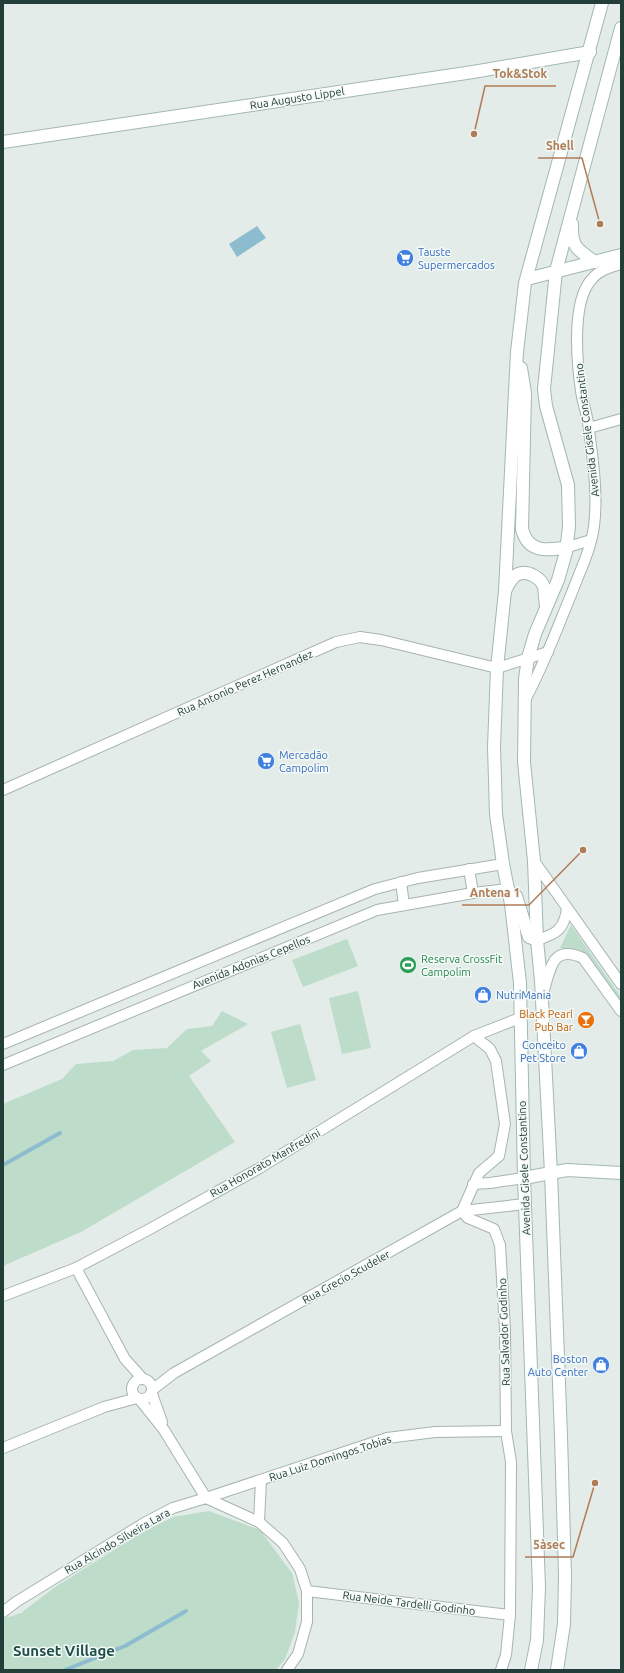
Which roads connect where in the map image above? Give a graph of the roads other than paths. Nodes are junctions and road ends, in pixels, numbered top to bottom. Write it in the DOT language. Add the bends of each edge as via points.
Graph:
graph roads {
  1 [pos="602,3"];
  2 [pos="621,28"];
  3 [pos="590,52"];
  4 [pos="3,142"];
  5 [pos="573,210"];
  6 [pos="621,255"];
  7 [pos="595,262"];
  8 [pos="621,264"];
  9 [pos="556,270"];
  10 [pos="526,279"];
  11 [pos="517,349"];
  12 [pos="621,419"];
  13 [pos="589,428"];
  14 [pos="591,540"];
  15 [pos="568,547"];
  16 [pos="504,591"];
  17 [pos="546,608"];
  18 [pos="548,652"];
  19 [pos="528,658"];
  20 [pos="497,668"];
  21 [pos="525,700"];
  22 [pos="3,790"];
  23 [pos="534,861"];
  24 [pos="503,864"];
  25 [pos="469,869"];
  26 [pos="401,882"];
  27 [pos="508,889"];
  28 [pos="473,893"];
  29 [pos="404,904"];
  30 [pos="567,909"];
  31 [pos="537,940"];
  32 [pos="621,984"];
  33 [pos="542,994"];
  34 [pos="621,1011"];
  35 [pos="520,1018"];
  36 [pos="474,1036"];
  37 [pos="3,1044"];
  38 [pos="3,1065"];
  39 [pos="551,1173"];
  40 [pos="621,1173"];
  41 [pos="524,1178"];
  42 [pos="473,1184"];
  43 [pos="525,1204"];
  44 [pos="462,1211"];
  45 [pos="76,1268"];
  46 [pos="3,1296"];
  47 [pos="125,1359"];
  48 [pos="149,1386"];
  49 [pos="132,1387"];
  50 [pos="139,1399"];
  51 [pos="104,1407"];
  52 [pos="164,1430"];
  53 [pos="506,1431"];
  54 [pos="3,1448"];
  55 [pos="261,1480"];
  56 [pos="206,1498"];
  57 [pos="260,1522"];
  58 [pos="307,1591"];
  59 [pos="3,1612"];
  60 [pos="510,1615"];
  61 [pos="287,1670"];
  62 [pos="501,1670"];
  63 [pos="531,1670"];
  64 [pos="557,1670"];
  1 -- 3 [label="main road, Avenida Gisele Constantino"];
  2 -- 5 [label="main road"];
  3 -- 4 [label="main road, Rua Augusto Lippel" via="473,72"];
  3 -- 10 [label="main road, Avenida Gisele Constantino"];
  5 -- 7 [label="main road" via="572,232 575,246"];
  5 -- 9 [label="main road, Avenida Gisele Constantino"];
  6 -- 7 [label="main road"];
  7 -- 9 [label="main road"];
  8 -- 13 [label="street, Avenida Gisele Constantino" via="608,267 592,278 582,296 579,310 581,391"];
  9 -- 10 [label="main road"];
  9 -- 15 [label="main road, Avenida Gisele Constantino" via="544,389 546,406 568,486"];
  10 -- 11 [label="main road, Avenida Gisele Constantino"];
  11 -- 15 [label="main road" via="525,393 522,529 524,537 530,545 537,548"];
  11 -- 16 [label="main road, Avenida Gisele Constantino"];
  12 -- 13 [label="street"];
  13 -- 14 [label="street, Avenida Gisele Constantino" via="596,503"];
  14 -- 15 [label="street"];
  14 -- 18 [label="street, Avenida Gisele Constantino"];
  15 -- 17 [label="main road, Avenida Gisele Constantino"];
  16 -- 17 [label="main road" via="518,574 528,573 544,586"];
  16 -- 20 [label="main road, Avenida Gisele Constantino"];
  17 -- 19 [label="main road, Avenida Gisele Constantino"];
  18 -- 19 [label="street"];
  18 -- 21 [label="street, Avenida Gisele Constantino"];
  19 -- 20 [label="street"];
  19 -- 21 [label="main road, Avenida Gisele Constantino"];
  20 -- 22 [label="street, Rua Antonio Perez Hernandez" via="381,640 360,637 336,642"];
  20 -- 24 [label="main road, Avenida Gisele Constantino" via="494,747 496,814"];
  21 -- 23 [label="main road, Avenida Gisele Constantino" via="524,762"];
  23 -- 30 [label="street"];
  23 -- 31 [label="main road, Avenida Gisele Constantino"];
  24 -- 25 [label="street, Avenida Adonias Cepellos"];
  24 -- 27 [label="main road, Avenida Gisele Constantino"];
  25 -- 26 [label="street, Avenida Adonias Cepellos"];
  25 -- 28 [label="street"];
  26 -- 29 [label="street"];
  26 -- 37 [label="street, Avenida Adonias Cepellos" via="375,889"];
  27 -- 28 [label="street, Avenida Adonias Cepellos"];
  27 -- 31 [label="main road" via="514,892 518,899 529,938"];
  27 -- 35 [label="main road, Avenida Gisele Constantino" via="520,983"];
  28 -- 29 [label="street, Avenida Adonias Cepellos"];
  29 -- 38 [label="street, Avenida Adonias Cepellos" via="377,910"];
  30 -- 31 [label="street" via="560,929"];
  30 -- 32 [label="street"];
  31 -- 33 [label="main road, Avenida Gisele Constantino"];
  33 -- 34 [label="street" via="553,962 565,953 573,954 583,958"];
  33 -- 39 [label="main road, Avenida Gisele Constantino"];
  35 -- 36 [label="street, Rua Honorato Manfredini"];
  35 -- 41 [label="main road, Avenida Gisele Constantino"];
  36 -- 42 [label="street" via="490,1049 496,1061 505,1124 499,1156 478,1173"];
  36 -- 45 [label="street, Rua Honorato Manfredini" via="258,1169"];
  39 -- 40 [label="main road" via="567,1170"];
  39 -- 41 [label="main road"];
  39 -- 64 [label="main road, Avenida Gisele Constantino" via="565,1576 564,1624"];
  41 -- 42 [label="street"];
  41 -- 43 [label="main road, Avenida Gisele Constantino"];
  42 -- 44 [label="street"];
  43 -- 44 [label="street, Rua Grecio Scudeler"];
  43 -- 63 [label="main road, Avenida Gisele Constantino" via="539,1587 537,1640"];
  44 -- 48 [label="street, Rua Grecio Scudeler"];
  44 -- 53 [label="street, Rua Salvador Godinho" via="468,1218 494,1229 500,1245 505,1330"];
  45 -- 46 [label="street, Rua Honorato Manfredini"];
  45 -- 47 [label="street"];
  47 -- 48 [label="street"];
  47 -- 49 [label="street"];
  48 -- 49 [label="street" via="137,1380"];
  48 -- 50 [label="street" via="147,1399"];
  48 -- 52 [label="street"];
  49 -- 50 [label="street" via="134,1397"];
  49 -- 51 [label="street"];
  50 -- 51 [label="street"];
  50 -- 52 [label="street"];
  51 -- 54 [label="street"];
  52 -- 56 [label="street"];
  53 -- 55 [label="street, Rua Luiz Domingos Tobias" via="435,1432 387,1438"];
  53 -- 60 [label="street, Rua Salvador Godinho" via="511,1462"];
  55 -- 56 [label="street, Rua Luiz Domingos Tobias"];
  55 -- 57 [label="street"];
  56 -- 57 [label="street"];
  56 -- 59 [label="street, Rua Alcindo Silveira Lara" via="172,1508 146,1522"];
  57 -- 58 [label="street" via="283,1543 300,1569"];
  58 -- 60 [label="street, Rua Neide Tardelli Godinho"];
  58 -- 61 [label="street" via="307,1622 298,1654"];
  60 -- 62 [label="street, Rua Salvador Godinho" via="506,1655"];
}
